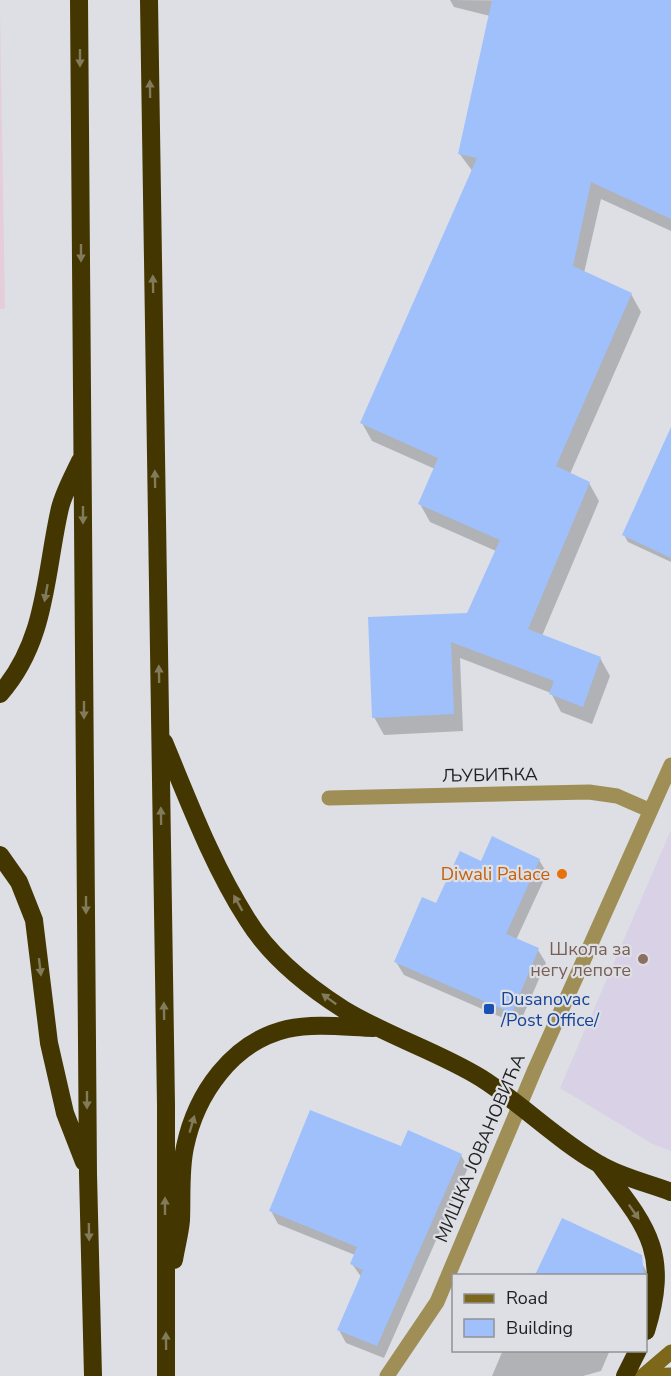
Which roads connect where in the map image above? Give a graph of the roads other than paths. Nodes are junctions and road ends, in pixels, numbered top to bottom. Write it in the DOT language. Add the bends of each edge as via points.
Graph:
graph roads {
  1 [pos="79,0"];
  2 [pos="148,0"];
  3 [pos="82,457"];
  4 [pos="0,694"];
  5 [pos="159,732"];
  6 [pos="671,765"];
  7 [pos="329,798"];
  8 [pos="649,810"];
  9 [pos="0,855"];
  10 [pos="379,1029"];
  11 [pos="519,1105"];
  12 [pos="600,1165"];
  13 [pos="88,1174"];
  14 [pos="671,1192"];
  15 [pos="165,1306"];
  16 [pos="647,1323"];
  17 [pos="637,1352"];
  18 [pos="671,1352"];
  19 [pos="671,1375"];
  20 [pos="93,1376"];
  21 [pos="166,1376"];
  22 [pos="387,1376"];
  23 [pos="626,1376"];
  24 [pos="643,1376"];
  1 -- 3 [label="highway, one-way"];
  5 -- 2 [label="highway, one-way"];
  3 -- 4 [label="highway, one-way" via="60,506 43,610 26,658"];
  3 -- 13 [label="highway, one-way"];
  10 -- 5 [label="highway, one-way" via="305,982 247,921 214,861"];
  15 -- 5 [label="highway, one-way" via="166,1105"];
  6 -- 8 [label="street, МИШКА ЈОВАНОВИЋА"];
  7 -- 8 [label="street, ЉУБИЋКА" via="589,792 617,796"];
  8 -- 11 [label="street, МИШКА ЈОВАНОВИЋА"];
  9 -- 13 [label="highway, one-way" via="19,882 34,920 49,1043 65,1113"];
  10 -- 11 [label="highway" via="481,1078"];
  15 -- 10 [label="highway, one-way" via="180,1224 185,1148 197,1105 212,1082 244,1051 272,1034 313,1026"];
  11 -- 12 [label="highway"];
  11 -- 22 [label="street, МИШКА ЈОВАНОВИЋА" via="436,1302"];
  12 -- 14 [label="highway"];
  12 -- 16 [label="highway, one-way" via="638,1215 657,1260 657,1283"];
  13 -- 20 [label="highway, one-way"];
  21 -- 15 [label="highway, one-way"];
  17 -- 23 [label="highway"];
  18 -- 24 [label="main road"];
  19 -- 24 [label="main road"];
}
